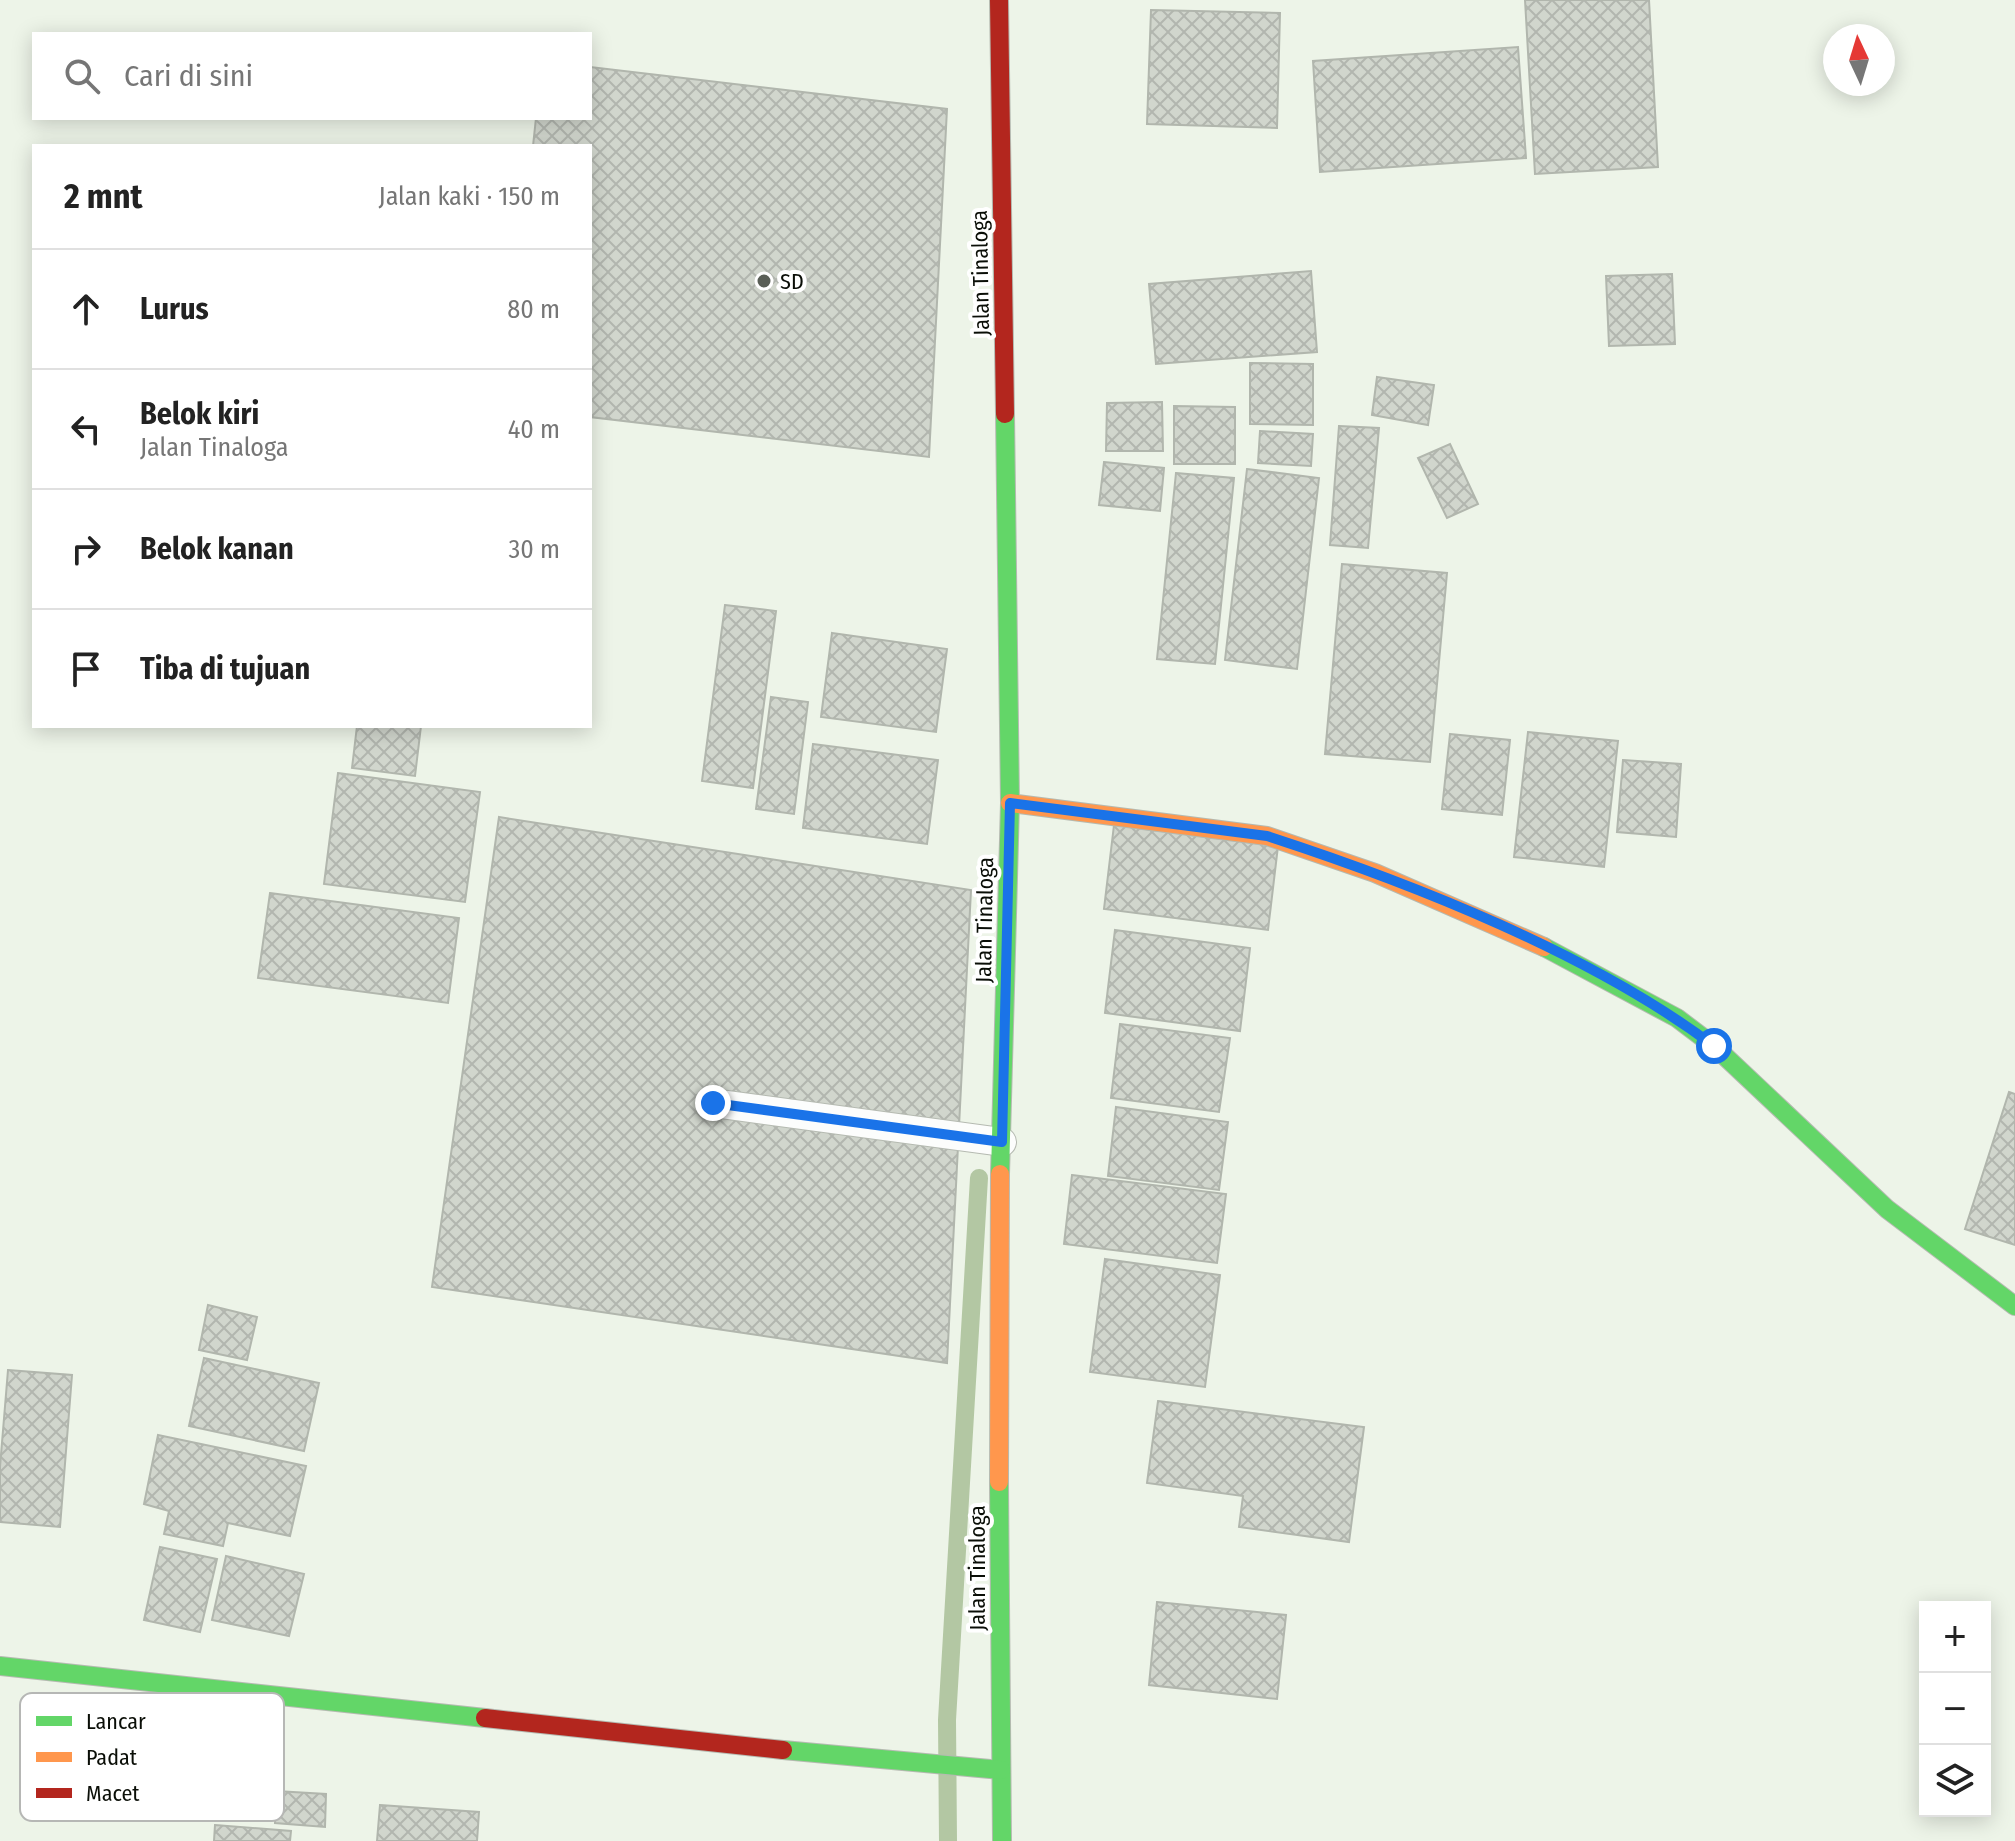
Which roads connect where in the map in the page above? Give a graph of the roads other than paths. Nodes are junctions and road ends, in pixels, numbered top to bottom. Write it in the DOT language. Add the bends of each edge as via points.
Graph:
graph roads {
  1 [pos="999,0"];
  2 [pos="1010,803"];
  3 [pos="713,1103"];
  4 [pos="1002,1142"];
  5 [pos="2015,1306"];
  6 [pos="0,1666"];
  7 [pos="277,1693"];
  8 [pos="284,1694"];
  9 [pos="1001,1770"];
  10 [pos="1002,1841"];
  1 -- 2 [label="street, Jalan Tinaloga"];
  2 -- 4 [label="street, Jalan Tinaloga"];
  2 -- 5 [label="street" via="1267,836 1375,873 1543,946 1677,1018 1714,1046 1887,1209"];
  3 -- 4 [label="lane"];
  4 -- 9 [label="street, Jalan Tinaloga"];
  6 -- 7 [label="street"];
  8 -- 9 [label="street"];
  9 -- 10 [label="street, Jalan Tinaloga"];
}
